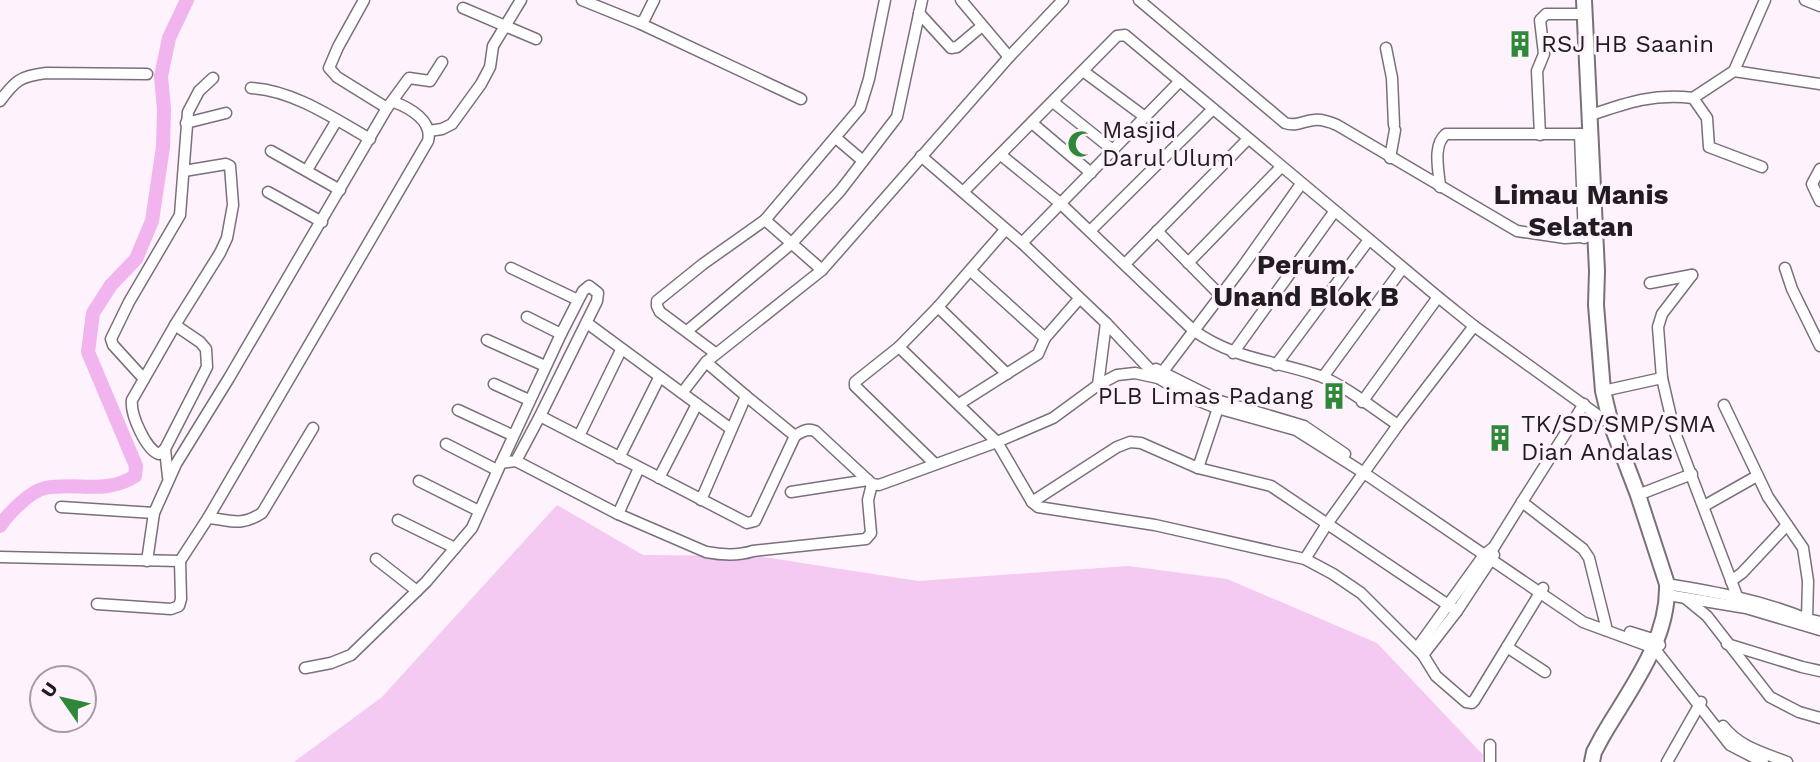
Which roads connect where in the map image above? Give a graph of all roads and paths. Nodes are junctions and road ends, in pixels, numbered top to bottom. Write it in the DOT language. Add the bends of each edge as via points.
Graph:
graph roads {
  1 [pos="364,0"];
  2 [pos="521,0"];
  3 [pos="582,0"];
  4 [pos="654,0"];
  5 [pos="885,0"];
  6 [pos="922,0"];
  7 [pos="961,0"];
  8 [pos="1063,0"];
  9 [pos="1139,0"];
  10 [pos="1766,0"];
  11 [pos="1805,0"];
  12 [pos="1820,6"];
  13 [pos="1585,7"];
  14 [pos="463,8"];
  15 [pos="919,13"];
  16 [pos="639,23"];
  17 [pos="982,26"];
  18 [pos="505,27"];
  19 [pos="536,39"];
  20 [pos="1386,48"];
  21 [pos="1009,57"];
  22 [pos="442,62"];
  23 [pos="1083,71"];
  24 [pos="1734,71"];
  25 [pos="147,74"];
  26 [pos="213,78"];
  27 [pos="1180,81"];
  28 [pos="1820,84"];
  29 [pos="251,88"];
  30 [pos="1693,98"];
  31 [pos="801,99"];
  32 [pos="0,101"];
  33 [pos="1053,103"];
  34 [pos="391,105"];
  35 [pos="1213,109"];
  36 [pos="226,113"];
  37 [pos="1588,116"];
  38 [pos="1145,117"];
  39 [pos="337,120"];
  40 [pos="186,123"];
  41 [pos="1032,123"];
  42 [pos="429,131"];
  43 [pos="1585,134"];
  44 [pos="1541,135"];
  45 [pos="836,138"];
  46 [pos="370,139"];
  47 [pos="1248,139"];
  48 [pos="271,150"];
  49 [pos="1113,150"];
  50 [pos="1000,155"];
  51 [pos="921,156"];
  52 [pos="1390,158"];
  53 [pos="863,161"];
  54 [pos="1281,167"];
  55 [pos="1762,167"];
  56 [pos="1820,169"];
  57 [pos="184,170"];
  58 [pos="307,170"];
  59 [pos="1091,173"];
  60 [pos="1301,184"];
  61 [pos="1440,187"];
  62 [pos="340,190"];
  63 [pos="268,192"];
  64 [pos="963,192"];
  65 [pos="1820,201"];
  66 [pos="1060,203"];
  67 [pos="1334,212"];
  68 [pos="765,220"];
  69 [pos="322,222"];
  70 [pos="1005,230"];
  71 [pos="1090,231"];
  72 [pos="1157,231"];
  73 [pos="1590,237"];
  74 [pos="1368,241"];
  75 [pos="1022,243"];
  76 [pos="792,244"];
  77 [pos="1188,263"];
  78 [pos="1125,264"];
  79 [pos="512,268"];
  80 [pos="1785,268"];
  81 [pos="1402,269"];
  82 [pos="822,271"];
  83 [pos="971,271"];
  84 [pos="1650,283"];
  85 [pos="1220,295"];
  86 [pos="1437,297"];
  87 [pos="1079,299"];
  88 [pos="578,300"];
  89 [pos="938,307"];
  90 [pos="527,317"];
  91 [pos="587,323"];
  92 [pos="1106,323"];
  93 [pos="175,325"];
  94 [pos="1474,326"];
  95 [pos="1193,330"];
  96 [pos="687,331"];
  97 [pos="561,334"];
  98 [pos="1045,338"];
  99 [pos="487,340"];
  100 [pos="1820,346"];
  101 [pos="899,347"];
  102 [pos="621,350"];
  103 [pos="715,353"];
  104 [pos="1233,353"];
  105 [pos="706,362"];
  106 [pos="1276,365"];
  107 [pos="545,366"];
  108 [pos="1007,374"];
  109 [pos="1160,375"];
  110 [pos="1323,377"];
  111 [pos="659,378"];
  112 [pos="1661,378"];
  113 [pos="144,379"];
  114 [pos="494,384"];
  115 [pos="1098,385"];
  116 [pos="1603,391"];
  117 [pos="682,393"];
  118 [pos="746,396"];
  119 [pos="529,400"];
  120 [pos="1362,402"];
  121 [pos="696,404"];
  122 [pos="959,404"];
  123 [pos="1218,404"];
  124 [pos="1584,404"];
  125 [pos="1724,405"];
  126 [pos="458,410"];
  127 [pos="540,416"];
  128 [pos="1611,424"];
  129 [pos="1398,425"];
  130 [pos="313,428"];
  131 [pos="730,429"];
  132 [pos="512,435"];
  133 [pos="579,436"];
  134 [pos="796,436"];
  135 [pos="997,442"];
  136 [pos="446,444"];
  137 [pos="165,449"];
  138 [pos="619,458"];
  139 [pos="516,461"];
  140 [pos="935,464"];
  141 [pos="499,466"];
  142 [pos="639,468"];
  143 [pos="1198,468"];
  144 [pos="1366,471"];
  145 [pos="1692,474"];
  146 [pos="1757,476"];
  147 [pos="659,478"];
  148 [pos="168,479"];
  149 [pos="419,481"];
  150 [pos="870,482"];
  151 [pos="791,492"];
  152 [pos="1638,495"];
  153 [pos="701,500"];
  154 [pos="1032,502"];
  155 [pos="1522,502"];
  156 [pos="1704,506"];
  157 [pos="61,507"];
  158 [pos="479,512"];
  159 [pos="154,513"];
  160 [pos="618,514"];
  161 [pos="208,518"];
  162 [pos="398,520"];
  163 [pos="1327,524"];
  164 [pos="1787,525"];
  165 [pos="455,548"];
  166 [pos="1490,553"];
  167 [pos="0,557"];
  168 [pos="376,559"];
  169 [pos="1305,559"];
  170 [pos="147,561"];
  171 [pos="180,561"];
  172 [pos="1731,581"];
  173 [pos="1541,590"];
  174 [pos="1667,590"];
  175 [pos="417,591"];
  176 [pos="1737,596"];
  177 [pos="1685,598"];
  178 [pos="97,604"];
  179 [pos="1454,608"];
  180 [pos="1807,619"];
  181 [pos="1820,622"];
  182 [pos="1606,628"];
  183 [pos="1820,630"];
  184 [pos="1655,644"];
  185 [pos="1727,644"];
  186 [pos="1507,647"];
  187 [pos="1420,652"];
  188 [pos="305,668"];
  189 [pos="1820,671"];
  190 [pos="1545,672"];
  191 [pos="1701,702"];
  192 [pos="1820,718"];
  193 [pos="1490,745"];
  194 [pos="1490,762"];
  195 [pos="1592,762"];
  196 [pos="1667,762"];
  197 [pos="1763,762"];
  198 [pos="1786,762"];
  1 -- 34 [label="street" via="329,68 337,77"];
  2 -- 18 [label="street"];
  3 -- 16 [label="street"];
  4 -- 16 [label="street"];
  5 -- 45 [label="street" via="862,102"];
  6 -- 15 [label="street"];
  7 -- 17 [label="street"];
  8 -- 21 [label="street"];
  9 -- 52 [label="street" via="1285,123 1331,123"];
  10 -- 24 [label="street"];
  11 -- 12 [label="street"];
  13 -- 37 [label="street"];
  13 -- 44 [label="street" via="1546,14 1540,20 1544,54 1537,71"];
  14 -- 18 [label="street"];
  15 -- 17 [label="street" via="951,48"];
  15 -- 53 [label="street" via="897,117"];
  16 -- 31 [label="street"];
  17 -- 21 [label="street"];
  18 -- 19 [label="street"];
  18 -- 42 [label="street" via="493,46 481,84 452,124"];
  20 -- 52 [label="street" via="1394,128"];
  21 -- 51 [label="street"];
  22 -- 34 [label="street" via="430,80 405,80"];
  23 -- 27 [label="street" via="1117,36 1125,35"];
  23 -- 33 [label="street"];
  23 -- 38 [label="street"];
  24 -- 28 [label="street"];
  24 -- 30 [label="street"];
  25 -- 32 [label="street" via="30,75 13,84"];
  26 -- 40 [label="street" via="193,101"];
  27 -- 35 [label="street"];
  27 -- 38 [label="street"];
  29 -- 39 [label="street" via="293,99"];
  30 -- 37 [label="street" via="1649,97"];
  30 -- 55 [label="street" via="1707,118 1709,147"];
  33 -- 41 [label="street"];
  33 -- 49 [label="street"];
  34 -- 42 [label="street" via="420,118"];
  34 -- 46 [label="street"];
  35 -- 47 [label="street"];
  35 -- 71 [label="street"];
  36 -- 40 [label="street"];
  37 -- 43 [label="street"];
  38 -- 49 [label="street"];
  39 -- 46 [label="street"];
  39 -- 58 [label="street"];
  40 -- 57 [label="street"];
  41 -- 50 [label="street"];
  41 -- 59 [label="street"];
  42 -- 161 [label="street" via="428,141"];
  43 -- 44 [label="street"];
  43 -- 73 [label="street"];
  44 -- 61 [label="street" via="1446,134 1438,147"];
  45 -- 53 [label="street"];
  45 -- 68 [label="street"];
  46 -- 62 [label="street"];
  47 -- 54 [label="street"];
  47 -- 72 [label="street"];
  48 -- 58 [label="street"];
  49 -- 59 [label="street"];
  50 -- 64 [label="street"];
  50 -- 66 [label="street"];
  51 -- 64 [label="street"];
  51 -- 82 [label="street"];
  52 -- 61 [label="street"];
  53 -- 76 [label="street"];
  54 -- 60 [label="street"];
  54 -- 77 [label="street"];
  56 -- 65 [label="street" via="1812,184"];
  57 -- 93 [label="street" via="230,166 233,205 220,253"];
  57 -- 113 [label="street" via="180,215 111,339"];
  58 -- 62 [label="street"];
  59 -- 66 [label="street"];
  60 -- 67 [label="street"];
  60 -- 85 [label="street"];
  61 -- 73 [label="street" via="1517,231"];
  62 -- 69 [label="street"];
  63 -- 69 [label="street"];
  64 -- 70 [label="street"];
  66 -- 71 [label="street"];
  66 -- 75 [label="street"];
  67 -- 74 [label="street"];
  67 -- 104 [label="street"];
  68 -- 76 [label="street"];
  68 -- 96 [label="street" via="659,299 660,312"];
  69 -- 148 [label="street"];
  70 -- 75 [label="street"];
  70 -- 83 [label="street"];
  71 -- 78 [label="street"];
  72 -- 77 [label="street"];
  72 -- 78 [label="street"];
  73 -- 116 [label="street"];
  74 -- 81 [label="street"];
  74 -- 106 [label="street"];
  75 -- 87 [label="street"];
  76 -- 82 [label="street"];
  76 -- 96 [label="street"];
  77 -- 85 [label="street"];
  78 -- 95 [label="street"];
  79 -- 88 [label="street"];
  80 -- 100 [label="street"];
  81 -- 86 [label="street"];
  81 -- 110 [label="street"];
  82 -- 103 [label="street"];
  83 -- 89 [label="street"];
  83 -- 98 [label="street"];
  84 -- 112 [label="street" via="1692,275 1662,314 1658,327"];
  85 -- 95 [label="street"];
  86 -- 94 [label="street"];
  86 -- 120 [label="street"];
  87 -- 92 [label="street"];
  87 -- 98 [label="street"];
  88 -- 91 [label="street" via="590,286 598,293"];
  88 -- 97 [label="street"];
  89 -- 101 [label="street"];
  89 -- 108 [label="street"];
  90 -- 97 [label="street"];
  91 -- 102 [label="street"];
  91 -- 127 [label="street"];
  92 -- 109 [label="street"];
  92 -- 115 [label="street"];
  93 -- 113 [label="street"];
  93 -- 137 [label="street" via="206,349 207,367"];
  94 -- 124 [label="street"];
  94 -- 129 [label="street"];
  95 -- 104 [label="street"];
  95 -- 109 [label="street"];
  96 -- 103 [label="street"];
  97 -- 107 [label="street"];
  98 -- 108 [label="street" via="1038,354"];
  99 -- 107 [label="street"];
  101 -- 122 [label="street"];
  101 -- 140 [label="street" via="854,383"];
  102 -- 111 [label="street"];
  102 -- 133 [label="street"];
  103 -- 105 [label="street"];
  104 -- 106 [label="street"];
  105 -- 117 [label="street"];
  105 -- 118 [label="street"];
  106 -- 110 [label="street"];
  107 -- 119 [label="street"];
  108 -- 122 [label="street"];
  109 -- 115 [label="street" via="1117,374"];
  109 -- 123 [label="street" via="1194,399"];
  110 -- 120 [label="street"];
  111 -- 117 [label="street"];
  111 -- 138 [label="street"];
  112 -- 116 [label="street"];
  112 -- 145 [label="street" via="1674,430"];
  113 -- 137 [label="street" via="132,400 132,413 150,449 159,454"];
  114 -- 119 [label="street"];
  115 -- 135 [label="street" via="1053,418"];
  116 -- 128 [label="street"];
  117 -- 121 [label="street"];
  118 -- 131 [label="street"];
  118 -- 134 [label="street"];
  119 -- 132 [label="street"];
  120 -- 129 [label="street"];
  121 -- 131 [label="street"];
  121 -- 147 [label="street"];
  122 -- 135 [label="street"];
  123 -- 143 [label="street"];
  123 -- 144 [label="street" via="1304,426"];
  124 -- 128 [label="street"];
  124 -- 155 [label="street"];
  125 -- 146 [label="street"];
  126 -- 132 [label="street"];
  127 -- 133 [label="street"];
  127 -- 139 [label="street"];
  128 -- 152 [label="street"];
  129 -- 144 [label="street"];
  130 -- 161 [label="street" via="262,513 240,523"];
  131 -- 153 [label="street"];
  132 -- 141 [label="street"];
  133 -- 138 [label="street"];
  134 -- 150 [label="street" via="815,431"];
  134 -- 153 [label="street" via="755,521 747,523"];
  135 -- 140 [label="street"];
  135 -- 154 [label="street"];
  136 -- 141 [label="street"];
  137 -- 148 [label="street"];
  138 -- 142 [label="street"];
  139 -- 141 [label="street"];
  139 -- 160 [label="street"];
  140 -- 150 [label="street" via="879,485"];
  141 -- 158 [label="street"];
  142 -- 147 [label="street"];
  142 -- 160 [label="street"];
  143 -- 154 [label="street" via="1130,442"];
  143 -- 163 [label="street" via="1271,486"];
  144 -- 163 [label="street"];
  144 -- 166 [label="street"];
  145 -- 152 [label="street"];
  145 -- 156 [label="street"];
  146 -- 156 [label="street"];
  146 -- 164 [label="street"];
  147 -- 153 [label="street"];
  148 -- 159 [label="street"];
  149 -- 158 [label="street"];
  150 -- 151 [label="street"];
  150 -- 160 [label="street" via="871,529 866,539 742,555 706,552"];
  152 -- 174 [label="street"];
  154 -- 169 [label="street" via="1041,509 1155,525"];
  155 -- 166 [label="street"];
  155 -- 182 [label="street" via="1589,558"];
  156 -- 172 [label="street"];
  157 -- 159 [label="street"];
  158 -- 165 [label="street"];
  159 -- 170 [label="street"];
  161 -- 171 [label="street"];
  162 -- 165 [label="street"];
  163 -- 169 [label="street"];
  163 -- 179 [label="street"];
  164 -- 172 [label="street"];
  164 -- 180 [label="street" via="1805,557"];
  165 -- 175 [label="street"];
  166 -- 173 [label="street"];
  166 -- 179 [label="street"];
  167 -- 170 [label="street"];
  168 -- 175 [label="street"];
  169 -- 187 [label="street" via="1361,593"];
  170 -- 171 [label="street"];
  171 -- 178 [label="street" via="181,599 172,610"];
  172 -- 176 [label="street"];
  173 -- 182 [label="street" via="1583,622"];
  173 -- 186 [label="street"];
  174 -- 176 [label="street"];
  174 -- 177 [label="street"];
  174 -- 184 [label="street"];
  175 -- 188 [label="street" via="351,655"];
  176 -- 180 [label="street"];
  177 -- 183 [label="street" via="1746,608"];
  177 -- 185 [label="street" via="1707,616"];
  179 -- 187 [label="street"];
  180 -- 181 [label="street"];
  182 -- 184 [label="street"];
  184 -- 191 [label="street"];
  184 -- 195 [label="street"];
  185 -- 189 [label="street"];
  185 -- 192 [label="street" via="1770,697"];
  186 -- 187 [label="street" via="1472,703 1436,676"];
  186 -- 190 [label="street"];
  191 -- 196 [label="street"];
  191 -- 197 [label="street" via="1730,745"];
  191 -- 198 [label="street" via="1737,741"];
  193 -- 194 [label="street"];
}
